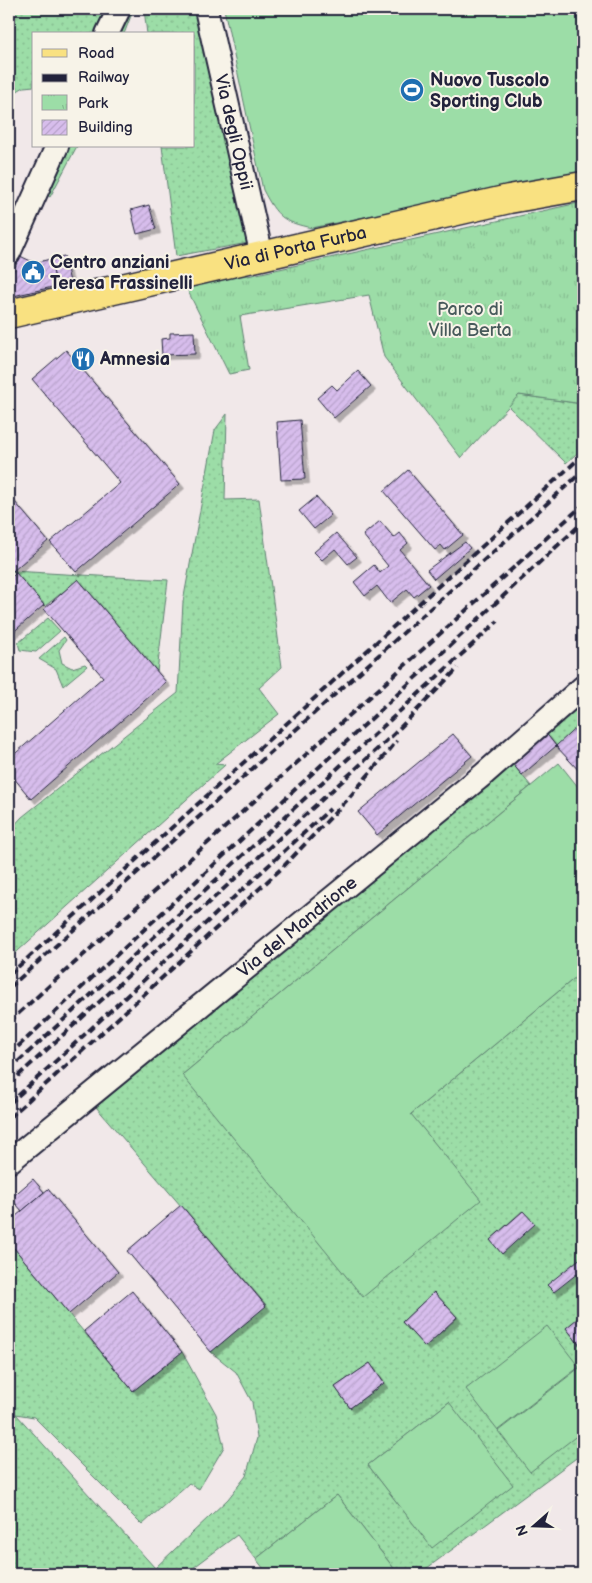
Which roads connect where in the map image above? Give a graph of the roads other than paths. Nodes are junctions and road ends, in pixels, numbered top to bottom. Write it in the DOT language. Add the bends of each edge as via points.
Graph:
graph roads {
  1 [pos="119,9"];
  2 [pos="206,9"];
  3 [pos="108,32"];
  4 [pos="56,148"];
  5 [pos="583,186"];
  6 [pos="9,253"];
  7 [pos="262,256"];
  8 [pos="9,314"];
  9 [pos="583,687"];
  10 [pos="9,1162"];
  1 -- 3 [label="street"];
  2 -- 7 [label="street, Via degli Oppii"];
  4 -- 6 [label="street"];
  5 -- 7 [label="main road, Via di Porta Furba" via="509,199"];
  7 -- 8 [label="main road, Via di Porta Furba"];
  9 -- 10 [label="street, Via del Mandrione" via="484,774"];
}
